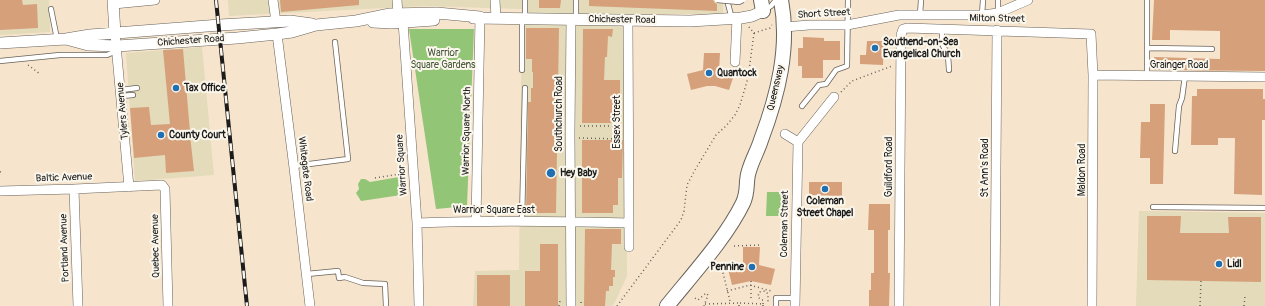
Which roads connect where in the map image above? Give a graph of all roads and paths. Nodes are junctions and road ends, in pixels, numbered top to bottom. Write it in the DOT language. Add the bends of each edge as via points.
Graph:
graph roads {
  1 [pos="155,0"];
  2 [pos="273,0"];
  3 [pos="397,0"];
  4 [pos="494,0"];
  5 [pos="525,0"];
  6 [pos="576,0"];
  7 [pos="718,0"];
  8 [pos="727,0"];
  9 [pos="743,0"];
  10 [pos="776,0"];
  11 [pos="782,0"];
  12 [pos="848,0"];
  13 [pos="920,0"];
  14 [pos="983,0"];
  15 [pos="998,0"];
  16 [pos="1028,0"];
  17 [pos="1147,0"];
  18 [pos="114,2"];
  19 [pos="1019,4"];
  20 [pos="762,6"];
  21 [pos="51,9"];
  22 [pos="998,12"];
  23 [pos="920,15"];
  24 [pos="982,16"];
  25 [pos="480,17"];
  26 [pos="401,18"];
  27 [pos="496,18"];
  28 [pos="523,18"];
  29 [pos="734,18"];
  30 [pos="573,19"];
  31 [pos="628,20"];
  32 [pos="276,22"];
  33 [pos="316,25"];
  34 [pos="847,25"];
  35 [pos="785,27"];
  36 [pos="770,28"];
  37 [pos="903,29"];
  38 [pos="942,29"];
  39 [pos="997,30"];
  40 [pos="1018,31"];
  41 [pos="115,34"];
  42 [pos="277,34"];
  43 [pos="1091,34"];
  44 [pos="62,40"];
  45 [pos="335,42"];
  46 [pos="0,44"];
  47 [pos="117,46"];
  48 [pos="1147,48"];
  49 [pos="1212,49"];
  50 [pos="19,58"];
  51 [pos="0,61"];
  52 [pos="735,62"];
  53 [pos="901,63"];
  54 [pos="522,70"];
  55 [pos="949,70"];
  56 [pos="40,74"];
  57 [pos="1093,75"];
  58 [pos="1147,76"];
  59 [pos="1185,76"];
  60 [pos="1265,77"];
  61 [pos="137,88"];
  62 [pos="524,88"];
  63 [pos="121,93"];
  64 [pos="133,95"];
  65 [pos="834,97"];
  66 [pos="802,106"];
  67 [pos="580,126"];
  68 [pos="629,126"];
  69 [pos="785,134"];
  70 [pos="579,138"];
  71 [pos="629,139"];
  72 [pos="798,142"];
  73 [pos="1175,151"];
  74 [pos="294,166"];
  75 [pos="413,171"];
  76 [pos="375,178"];
  77 [pos="129,187"];
  78 [pos="74,189"];
  79 [pos="0,191"];
  80 [pos="1153,207"];
  81 [pos="1265,208"];
  82 [pos="476,221"];
  83 [pos="522,221"];
  84 [pos="571,222"];
  85 [pos="417,223"];
  86 [pos="629,224"];
  87 [pos="761,245"];
  88 [pos="734,246"];
  89 [pos="629,247"];
  90 [pos="721,266"];
  91 [pos="307,274"];
  92 [pos="751,281"];
  93 [pos="1201,281"];
  94 [pos="727,291"];
  95 [pos="772,291"];
  96 [pos="1245,296"];
  97 [pos="695,298"];
  98 [pos="560,301"];
  99 [pos="730,301"];
  100 [pos="581,302"];
  101 [pos="751,302"];
  102 [pos="795,302"];
  103 [pos="738,304"];
  104 [pos="768,304"];
  105 [pos="705,305"];
  106 [pos="763,305"];
  107 [pos="78,306"];
  108 [pos="168,306"];
  109 [pos="310,306"];
  110 [pos="386,306"];
  111 [pos="419,306"];
  112 [pos="559,306"];
  113 [pos="571,306"];
  114 [pos="581,306"];
  115 [pos="617,306"];
  116 [pos="668,306"];
  117 [pos="776,306"];
  118 [pos="899,306"];
  119 [pos="995,306"];
  120 [pos="1092,306"];
  121 [pos="1200,306"];
  122 [pos="1244,306"];
  1 -- 18 [label="street"];
  2 -- 32 [label="street"];
  3 -- 26 [label="street, Warrior Square"];
  4 -- 27 [label="street"];
  5 -- 28 [label="lane"];
  6 -- 30 [label="lane"];
  7 -- 9 [label="lane, bridge"];
  8 -- 29 [label="lane"];
  10 -- 20 [label="lane" via="771,6"];
  11 -- 35 [label="main road, Queensway"];
  12 -- 34 [label="lane"];
  13 -- 23 [label="lane"];
  14 -- 24 [label="lane"];
  15 -- 22 [label="lane"];
  16 -- 19 [label="street, Short Street"];
  17 -- 48 [label="lane"];
  18 -- 41 [label="street, Tylers Avenue"];
  19 -- 22 [label="street, Short Street"];
  19 -- 40 [label="path"];
  20 -- 29 [label="street, Chichester Road" via="752,16"];
  21 -- 44 [label="lane"];
  22 -- 24 [label="street, Short Street"];
  23 -- 24 [label="street, Short Street"];
  23 -- 34 [label="street, Short Street" via="899,15"];
  25 -- 26 [label="street, Chichester Road" via="437,13"];
  25 -- 27 [label="street, Chichester Road"];
  25 -- 82 [label="street, Warrior Square North"];
  26 -- 33 [label="street, Chichester Road" via="390,14"];
  26 -- 75 [label="street, Warrior Square"];
  27 -- 28 [label="street, Chichester Road"];
  28 -- 30 [label="street, Chichester Road"];
  28 -- 54 [label="lane"];
  29 -- 31 [label="street, Chichester Road" via="690,21"];
  29 -- 52 [label="street"];
  30 -- 31 [label="street, Chichester Road"];
  30 -- 84 [label="street, Southchurch Road"];
  31 -- 68 [label="street, Essex Street"];
  32 -- 33 [label="street, Chichester Road" via="290,21"];
  32 -- 41 [label="street, Chichester Road"];
  33 -- 42 [label="street, Chichester Road"];
  34 -- 35 [label="street, Short Street"];
  34 -- 66 [label="lane" via="847,66 836,70 826,84 819,85"];
  35 -- 116 [label="main road, Queensway" via="775,97 748,172 747,192 742,204 728,227"];
  36 -- 115 [label="path" via="754,33 748,78 740,105 735,115 716,135 687,185 684,211 680,220"];
  37 -- 38 [label="street, Milton Street"];
  37 -- 53 [label="street, Guildford Road"];
  38 -- 39 [label="street, Milton Street"];
  38 -- 55 [label="lane" via="942,44 948,55"];
  39 -- 40 [label="street, Milton Street"];
  39 -- 119 [label="street, St Ann's Road"];
  40 -- 43 [label="street, Milton Street"];
  41 -- 44 [label="street, Chichester Road"];
  41 -- 47 [label="street, Tylers Avenue"];
  42 -- 47 [label="street, Chichester Road"];
  42 -- 74 [label="street, Whitegate Road"];
  43 -- 57 [label="street, Maldon Road"];
  44 -- 46 [label="street, Chichester Road"];
  44 -- 47 [label="street, Chichester Road" via="88,45"];
  45 -- 74 [label="lane" via="348,159"];
  47 -- 50 [label="lane" via="114,52 107,55"];
  47 -- 63 [label="street, Tylers Avenue"];
  48 -- 49 [label="lane"];
  48 -- 58 [label="lane"];
  50 -- 51 [label="lane"];
  50 -- 56 [label="path"];
  53 -- 65 [label="path" via="852,81"];
  53 -- 118 [label="street, Guildford Road"];
  57 -- 58 [label="street, Grainger Road"];
  57 -- 120 [label="street, Maldon Road"];
  58 -- 59 [label="street, Grainger Road"];
  59 -- 60 [label="street, Grainger Road"];
  59 -- 73 [label="lane"];
  61 -- 63 [label="lane"];
  62 -- 83 [label="lane"];
  63 -- 64 [label="lane"];
  63 -- 77 [label="street, Tylers Avenue"];
  65 -- 72 [label="street"];
  67 -- 68 [label="path"];
  68 -- 71 [label="street, Essex Street"];
  69 -- 72 [label="street"];
  70 -- 71 [label="path"];
  71 -- 86 [label="street, Essex Street"];
  72 -- 102 [label="street, Coleman Street"];
  74 -- 91 [label="street, Whitegate Road"];
  75 -- 76 [label="path"];
  75 -- 85 [label="street, Warrior Square"];
  77 -- 78 [label="street, Baltic Avenue"];
  77 -- 108 [label="street, Quebec Avenue" via="164,186"];
  78 -- 79 [label="street, Baltic Avenue"];
  78 -- 107 [label="street, Portland Avenue"];
  80 -- 81 [label="lane"];
  82 -- 83 [label="street, Warrior Square East"];
  82 -- 85 [label="street, Warrior Square East"];
  83 -- 84 [label="street, Warrior Square East"];
  84 -- 86 [label="street"];
  84 -- 113 [label="street, Southchurch Road"];
  85 -- 111 [label="street, Warrior Square"];
  86 -- 89 [label="street, Essex Street"];
  87 -- 88 [label="path"];
  90 -- 94 [label="path"];
  91 -- 109 [label="street, Whitegate Road"];
  91 -- 110 [label="lane" via="338,271 339,278 385,284"];
  92 -- 101 [label="path, bridge"];
  93 -- 121 [label="path"];
  94 -- 95 [label="path" via="750,285"];
  94 -- 99 [label="path"];
  96 -- 122 [label="path"];
  97 -- 105 [label="path" via="698,300 706,293 708,295"];
  98 -- 112 [label="path"];
  100 -- 114 [label="path"];
  101 -- 103 [label="path"];
  101 -- 106 [label="path"];
  102 -- 117 [label="lane" via="776,298"];
  103 -- 105 [label="path"];
  104 -- 106 [label="path" via="768,294 762,291 758,297 763,300"];
}
